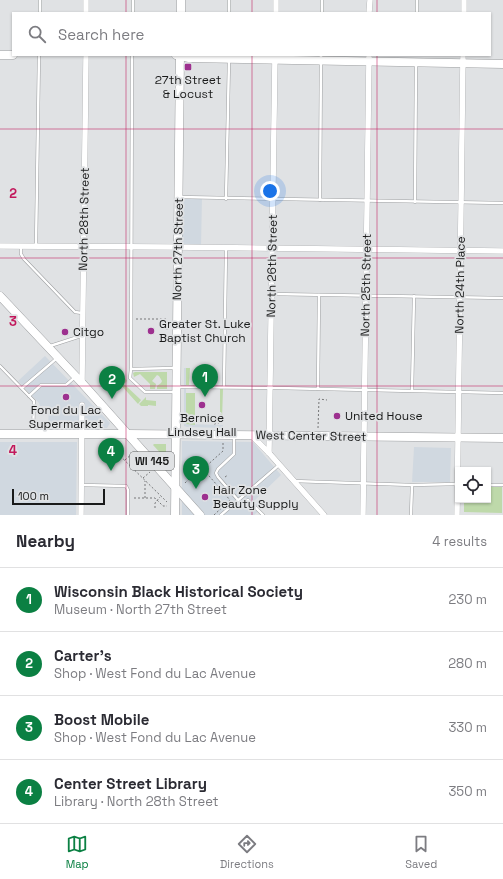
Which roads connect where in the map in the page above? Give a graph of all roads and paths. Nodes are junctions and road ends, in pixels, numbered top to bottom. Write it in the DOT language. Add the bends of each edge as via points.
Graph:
graph roads {
  1 [pos="40,0"];
  2 [pos="86,0"];
  3 [pos="133,0"];
  4 [pos="181,0"];
  5 [pos="229,0"];
  6 [pos="276,0"];
  7 [pos="322,0"];
  8 [pos="370,0"];
  9 [pos="417,0"];
  10 [pos="464,0"];
  11 [pos="40,12"];
  12 [pos="86,12"];
  13 [pos="133,12"];
  14 [pos="181,12"];
  15 [pos="229,12"];
  16 [pos="276,12"];
  17 [pos="322,12"];
  18 [pos="370,12"];
  19 [pos="417,12"];
  20 [pos="464,12"];
  21 [pos="0,55"];
  22 [pos="12,55"];
  23 [pos="39,56"];
  24 [pos="86,56"];
  25 [pos="132,56"];
  26 [pos="179,56"];
  27 [pos="182,56"];
  28 [pos="229,57"];
  29 [pos="275,57"];
  30 [pos="321,58"];
  31 [pos="369,58"];
  32 [pos="463,59"];
  33 [pos="416,62"];
  34 [pos="503,64"];
  35 [pos="179,197"];
  36 [pos="273,198"];
  37 [pos="226,199"];
  38 [pos="320,200"];
  39 [pos="367,201"];
  40 [pos="415,202"];
  41 [pos="462,203"];
  42 [pos="503,203"];
  43 [pos="0,246"];
  44 [pos="21,246"];
  45 [pos="36,246"];
  46 [pos="84,246"];
  47 [pos="132,247"];
  48 [pos="178,247"];
  49 [pos="226,248"];
  50 [pos="273,248"];
  51 [pos="367,249"];
  52 [pos="461,250"];
  53 [pos="503,251"];
  54 [pos="272,294"];
  55 [pos="319,295"];
  56 [pos="366,295"];
  57 [pos="0,296"];
  58 [pos="414,296"];
  59 [pos="460,298"];
  60 [pos="503,298"];
  61 [pos="83,313"];
  62 [pos="136,319"];
  63 [pos="169,329"];
  64 [pos="83,335"];
  65 [pos="48,346"];
  66 [pos="58,357"];
  67 [pos="0,366"];
  68 [pos="177,368"];
  69 [pos="131,369"];
  70 [pos="75,376"];
  71 [pos="82,383"];
  72 [pos="224,387"];
  73 [pos="22,388"];
  74 [pos="270,388"];
  75 [pos="318,389"];
  76 [pos="176,390"];
  77 [pos="365,390"];
  78 [pos="412,391"];
  79 [pos="459,392"];
  80 [pos="503,393"];
  81 [pos="30,396"];
  82 [pos="327,400"];
  83 [pos="82,405"];
  84 [pos="219,423"];
  85 [pos="214,424"];
  86 [pos="318,428"];
  87 [pos="0,434"];
  88 [pos="33,434"];
  89 [pos="82,434"];
  90 [pos="128,434"];
  91 [pos="176,435"];
  92 [pos="234,435"];
  93 [pos="251,435"];
  94 [pos="270,436"];
  95 [pos="364,436"];
  96 [pos="458,438"];
  97 [pos="503,438"];
  98 [pos="109,445"];
  99 [pos="132,453"];
  100 [pos="269,454"];
  101 [pos="125,460"];
  102 [pos="279,465"];
  103 [pos="458,467"];
  104 [pos="203,469"];
  105 [pos="150,472"];
  106 [pos="143,478"];
  107 [pos="145,480"];
  108 [pos="293,480"];
  109 [pos="364,482"];
  110 [pos="184,483"];
  111 [pos="455,484"];
  112 [pos="82,485"];
  113 [pos="412,485"];
  114 [pos="491,485"];
  115 [pos="503,485"];
  116 [pos="175,488"];
  117 [pos="161,496"];
  118 [pos="134,498"];
  119 [pos="145,498"];
  120 [pos="157,500"];
  121 [pos="238,500"];
  122 [pos="248,500"];
  123 [pos="167,502"];
  124 [pos="457,503"];
  125 [pos="167,506"];
  126 [pos="154,508"];
  127 [pos="81,515"];
  128 [pos="128,515"];
  129 [pos="175,515"];
  130 [pos="200,515"];
  131 [pos="221,515"];
  132 [pos="262,515"];
  133 [pos="324,515"];
  134 [pos="363,515"];
  135 [pos="411,515"];
  136 [pos="457,515"];
  1 -- 11 [label="lane"];
  2 -- 12 [label="street"];
  3 -- 13 [label="lane"];
  4 -- 14 [label="street"];
  5 -- 15 [label="lane"];
  6 -- 16 [label="street"];
  7 -- 17 [label="lane"];
  8 -- 18 [label="street"];
  9 -- 19 [label="lane"];
  10 -- 20 [label="street"];
  21 -- 22 [label="street"];
  23 -- 45 [label="lane"];
  24 -- 46 [label="street, North 28th Street"];
  25 -- 47 [label="lane"];
  26 -- 35 [label="street, North 27th Street"];
  27 -- 28 [label="street"];
  28 -- 29 [label="street"];
  28 -- 37 [label="lane"];
  29 -- 30 [label="street"];
  29 -- 36 [label="street, North 26th Street"];
  30 -- 31 [label="street"];
  30 -- 38 [label="lane"];
  31 -- 33 [label="street"];
  31 -- 39 [label="street, North 25th Street"];
  32 -- 33 [label="street"];
  32 -- 34 [label="street"];
  32 -- 41 [label="street, North 24th Place"];
  33 -- 40 [label="lane"];
  35 -- 37 [label="lane"];
  35 -- 48 [label="street, North 27th Street"];
  36 -- 37 [label="lane"];
  36 -- 38 [label="lane"];
  36 -- 50 [label="street, North 26th Street"];
  38 -- 39 [label="lane"];
  39 -- 40 [label="lane"];
  39 -- 51 [label="street, North 25th Street"];
  40 -- 41 [label="lane"];
  41 -- 42 [label="lane"];
  41 -- 52 [label="street, North 24th Place"];
  43 -- 44 [label="street"];
  44 -- 45 [label="street"];
  44 -- 61 [label="lane" via="22,256 33,268 75,312"];
  45 -- 46 [label="street"];
  46 -- 47 [label="street"];
  46 -- 61 [label="street, North 28th Street"];
  47 -- 48 [label="street"];
  47 -- 69 [label="lane"];
  48 -- 49 [label="street"];
  48 -- 68 [label="street, North 27th Street"];
  49 -- 50 [label="street"];
  49 -- 72 [label="lane"];
  50 -- 51 [label="street"];
  50 -- 54 [label="street, North 26th Street"];
  51 -- 52 [label="street"];
  51 -- 56 [label="street, North 25th Street"];
  52 -- 53 [label="street"];
  52 -- 59 [label="street, North 24th Place"];
  54 -- 55 [label="lane"];
  54 -- 74 [label="street, North 26th Street"];
  55 -- 56 [label="lane"];
  55 -- 75 [label="lane"];
  56 -- 58 [label="lane"];
  56 -- 77 [label="street, North 25th Street"];
  57 -- 65 [label="street, WI 145"];
  58 -- 59 [label="lane"];
  58 -- 78 [label="lane"];
  59 -- 60 [label="lane"];
  59 -- 79 [label="street, North 24th Place"];
  61 -- 64 [label="street, North 28th Street"];
  62 -- 63 [label="path" via="166,319 166,329"];
  64 -- 65 [label="lane"];
  64 -- 71 [label="street, North 28th Street"];
  65 -- 66 [label="street, WI 145"];
  66 -- 70 [label="street, WI 145"];
  66 -- 73 [label="lane"];
  67 -- 73 [label="lane"];
  68 -- 69 [label="lane"];
  68 -- 76 [label="street, North 27th Street"];
  69 -- 76 [label="lane" via="130,378 145,392"];
  70 -- 71 [label="street, WI 145"];
  70 -- 81 [label="lane" via="66,385 41,385"];
  71 -- 90 [label="street, WI 145"];
  72 -- 74 [label="lane"];
  72 -- 76 [label="lane"];
  73 -- 81 [label="lane"];
  74 -- 75 [label="lane"];
  74 -- 94 [label="street, North 26th Street"];
  75 -- 77 [label="lane"];
  76 -- 91 [label="street, North 27th Street"];
  77 -- 78 [label="lane"];
  77 -- 95 [label="street, North 25th Street"];
  78 -- 79 [label="lane"];
  79 -- 80 [label="lane"];
  79 -- 96 [label="street, North 24th Place"];
  81 -- 88 [label="lane" via="34,401"];
  82 -- 86 [label="path" via="318,400"];
  83 -- 89 [label="street"];
  84 -- 85 [label="path"];
  87 -- 88 [label="street, West Center Street"];
  88 -- 89 [label="street, West Center Street"];
  89 -- 90 [label="street, West Center Street"];
  89 -- 112 [label="street"];
  90 -- 91 [label="street, West Center Street"];
  90 -- 116 [label="street, WI 145"];
  91 -- 92 [label="street, West Center Street"];
  91 -- 116 [label="street, North 27th Street"];
  92 -- 93 [label="street, West Center Street"];
  92 -- 121 [label="lane" via="234,454 216,473"];
  93 -- 94 [label="street, West Center Street"];
  93 -- 100 [label="street"];
  94 -- 95 [label="street, West Center Street"];
  94 -- 100 [label="street, North 26th Street"];
  95 -- 96 [label="street, West Center Street"];
  95 -- 109 [label="street, North 25th Street"];
  96 -- 97 [label="street, West Center Street"];
  96 -- 103 [label="street, North 24th Place"];
  98 -- 101 [label="path"];
  99 -- 101 [label="path"];
  100 -- 102 [label="street"];
  101 -- 106 [label="path"];
  102 -- 108 [label="street"];
  102 -- 121 [label="lane"];
  104 -- 110 [label="path" via="198,470"];
  105 -- 106 [label="path"];
  106 -- 107 [label="path"];
  107 -- 117 [label="path"];
  107 -- 119 [label="path"];
  108 -- 109 [label="lane"];
  108 -- 133 [label="street"];
  109 -- 113 [label="lane"];
  109 -- 134 [label="street, North 25th Street"];
  111 -- 113 [label="lane"];
  112 -- 127 [label="street"];
  112 -- 128 [label="lane" via="126,486"];
  113 -- 135 [label="lane"];
  114 -- 115 [label="lane"];
  116 -- 129 [label="street, North 27th Street"];
  116 -- 130 [label="street, WI 145"];
  117 -- 120 [label="path"];
  117 -- 123 [label="path"];
  118 -- 119 [label="path"];
  119 -- 120 [label="path"];
  120 -- 125 [label="path" via="163,506"];
  120 -- 126 [label="path"];
  121 -- 131 [label="lane"];
  122 -- 132 [label="lane"];
  124 -- 136 [label="street, North 24th Place"];
}
